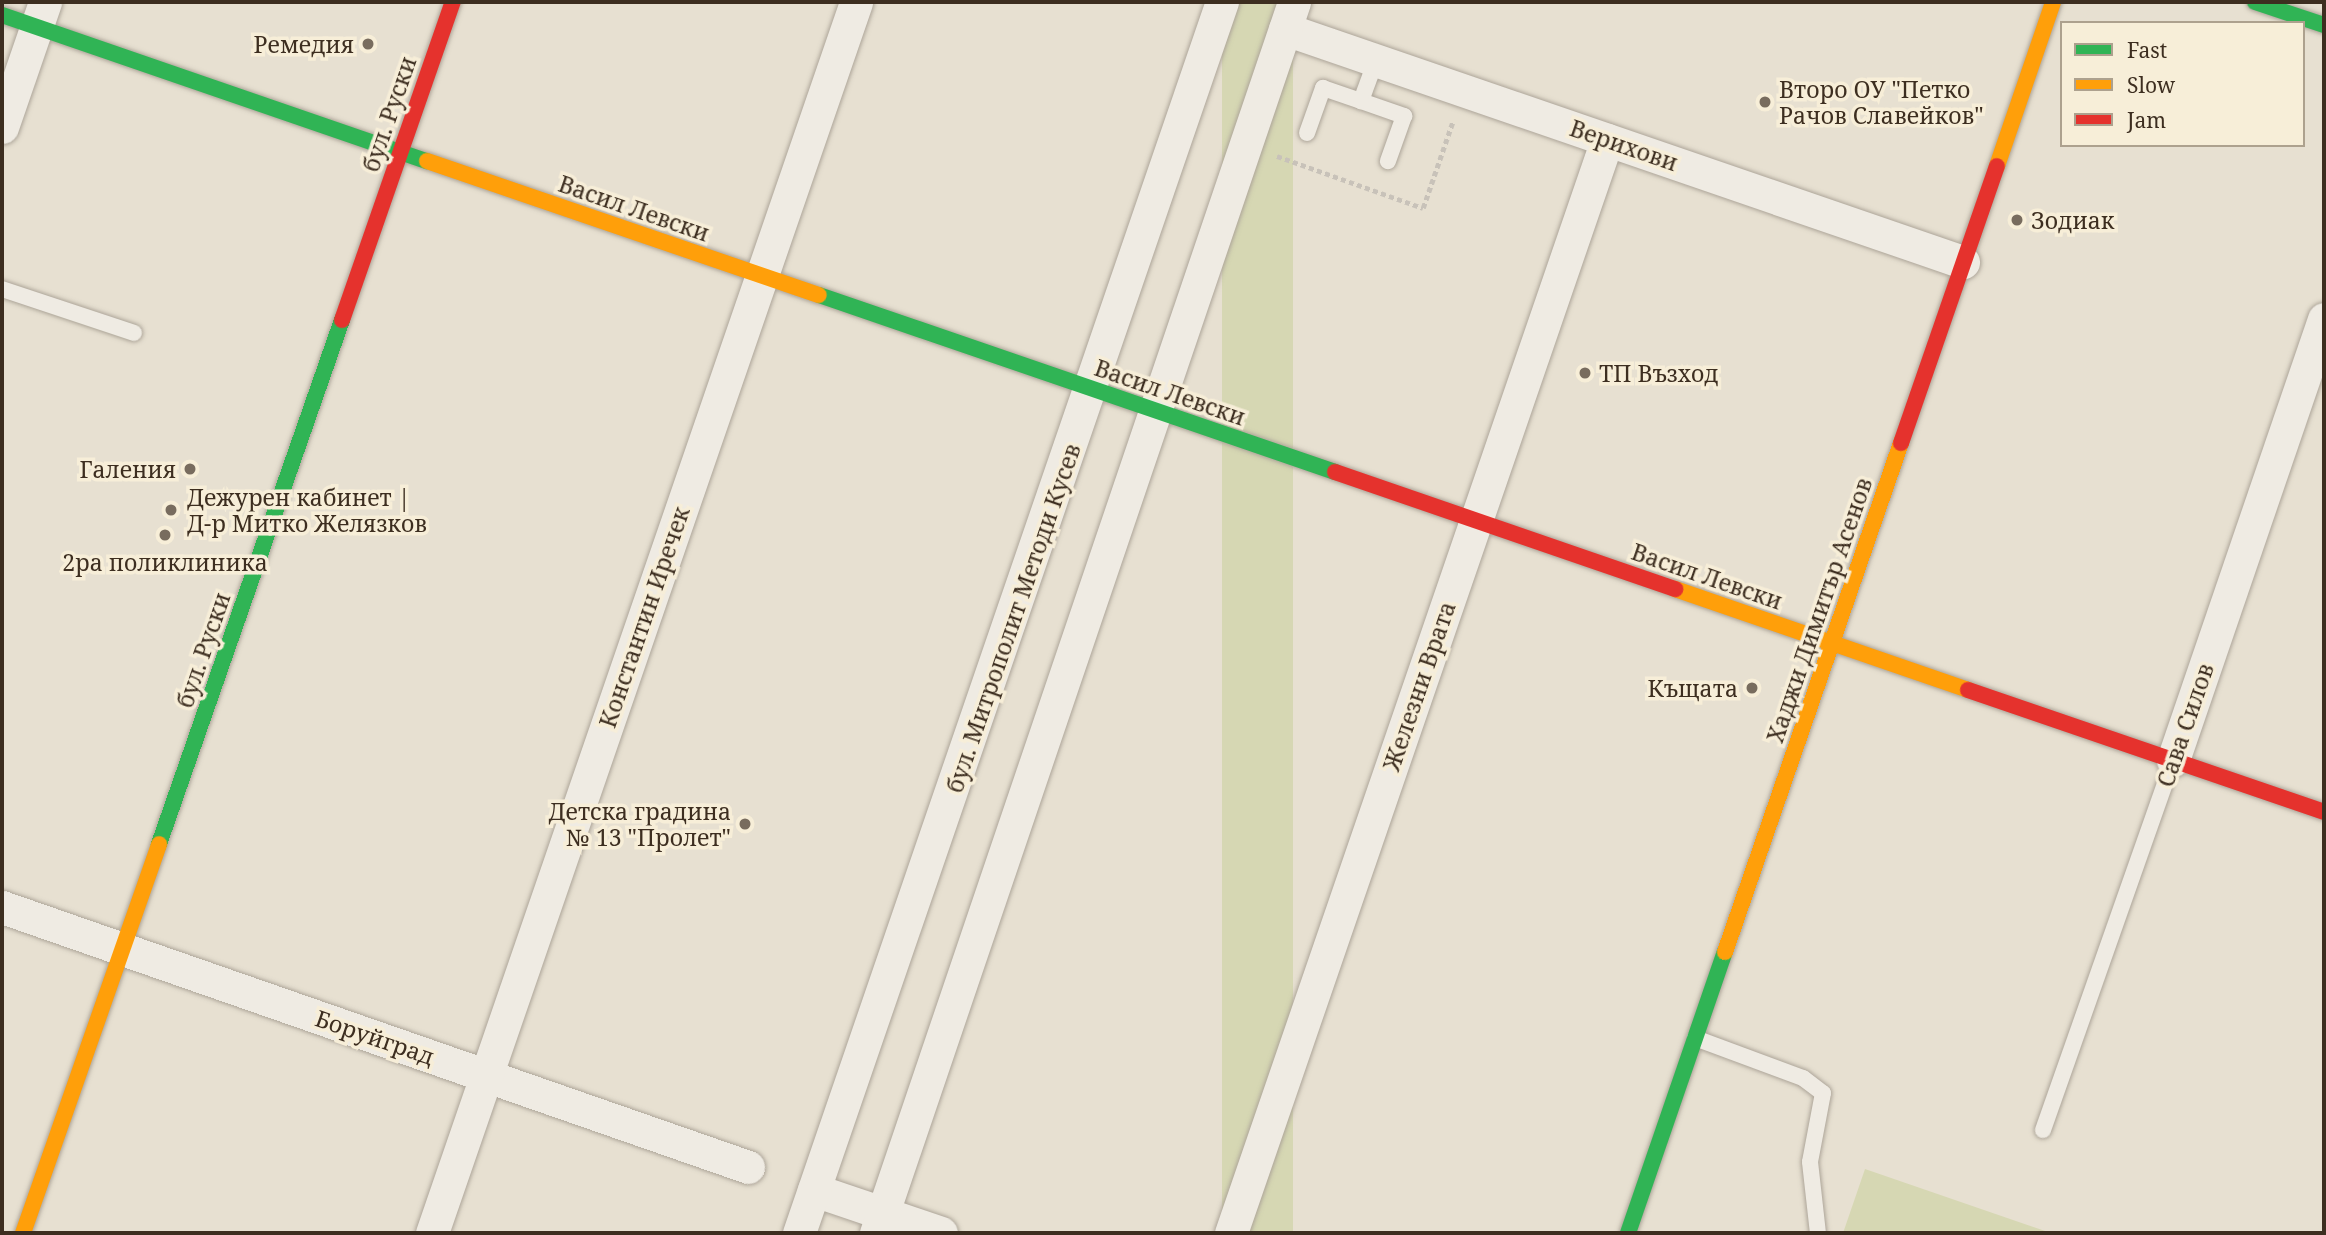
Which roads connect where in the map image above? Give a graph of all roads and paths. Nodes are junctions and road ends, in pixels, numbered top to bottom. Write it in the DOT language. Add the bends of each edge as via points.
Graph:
graph roads {
  1 [pos="453,2"];
  2 [pos="856,2"];
  3 [pos="1222,2"];
  4 [pos="2053,2"];
  5 [pos="2255,2"];
  6 [pos="41,14"];
  7 [pos="2,15"];
  8 [pos="1289,15"];
  9 [pos="2324,26"];
  10 [pos="1376,60"];
  11 [pos="1362,101"];
  12 [pos="2,127"];
  13 [pos="1307,133"];
  14 [pos="1607,140"];
  15 [pos="400,151"];
  16 [pos="1388,161"];
  17 [pos="1963,262"];
  18 [pos="761,275"];
  19 [pos="2,289"];
  20 [pos="2324,319"];
  21 [pos="135,333"];
  22 [pos="1092,389"];
  23 [pos="1156,411"];
  24 [pos="1476,521"];
  25 [pos="1832,643"];
  26 [pos="2173,760"];
  27 [pos="2324,812"];
  28 [pos="2,907"];
  29 [pos="122,949"];
  30 [pos="1695,1038"];
  31 [pos="486,1076"];
  32 [pos="2043,1130"];
  33 [pos="748,1167"];
  34 [pos="814,1190"];
  35 [pos="880,1223"];
  36 [pos="23,1233"];
  37 [pos="432,1233"];
  38 [pos="799,1233"];
  39 [pos="941,1233"];
  40 [pos="1231,1233"];
  41 [pos="1628,1233"];
  42 [pos="1818,1233"];
  1 -- 15 [label="street, бул. Руски"];
  2 -- 18 [label="street, Константин Иречек"];
  3 -- 22 [label="street, бул. Митрополит Методи Кусев"];
  4 -- 17 [label="street, Хаджи Димитър Асенов"];
  5 -- 9 [label="street"];
  6 -- 7 [label="street, Васил Левски"];
  6 -- 12 [label="street"];
  6 -- 15 [label="street, Васил Левски"];
  8 -- 10 [label="street, Верихови"];
  8 -- 23 [label="street"];
  10 -- 11 [label="lane"];
  10 -- 14 [label="street, Верихови"];
  11 -- 13 [label="lane" via="1323,88"];
  11 -- 16 [label="lane" via="1404,116"];
  14 -- 17 [label="street, Верихови"];
  14 -- 24 [label="street, Железни Врата"];
  15 -- 18 [label="street, Васил Левски"];
  15 -- 29 [label="street, бул. Руски"];
  17 -- 25 [label="street, Хаджи Димитър Асенов"];
  18 -- 22 [label="street, Васил Левски"];
  18 -- 31 [label="street, Константин Иречек"];
  19 -- 21 [label="lane"];
  20 -- 26 [label="street, Сава Силов"];
  22 -- 23 [label="street, Васил Левски"];
  22 -- 34 [label="street, бул. Митрополит Методи Кусев"];
  23 -- 24 [label="street, Васил Левски"];
  23 -- 35 [label="street"];
  24 -- 25 [label="street, Васил Левски"];
  24 -- 40 [label="street, Железни Врата"];
  25 -- 26 [label="street, Васил Левски"];
  25 -- 30 [label="street, Хаджи Димитър Асенов"];
  26 -- 27 [label="street, Васил Левски"];
  26 -- 32 [label="lane, Сава Силов"];
  28 -- 29 [label="street, Боруйград"];
  29 -- 31 [label="street, Боруйград"];
  29 -- 36 [label="street, бул. Руски"];
  30 -- 41 [label="street, Хаджи Димитър Асенов"];
  30 -- 42 [label="lane" via="1803,1078 1823,1093 1810,1162"];
  31 -- 33 [label="street, Боруйград"];
  31 -- 37 [label="street, Константин Иречек"];
  34 -- 35 [label="street"];
  34 -- 38 [label="street, бул. Митрополит Методи Кусев"];
  35 -- 39 [label="street"];
}
